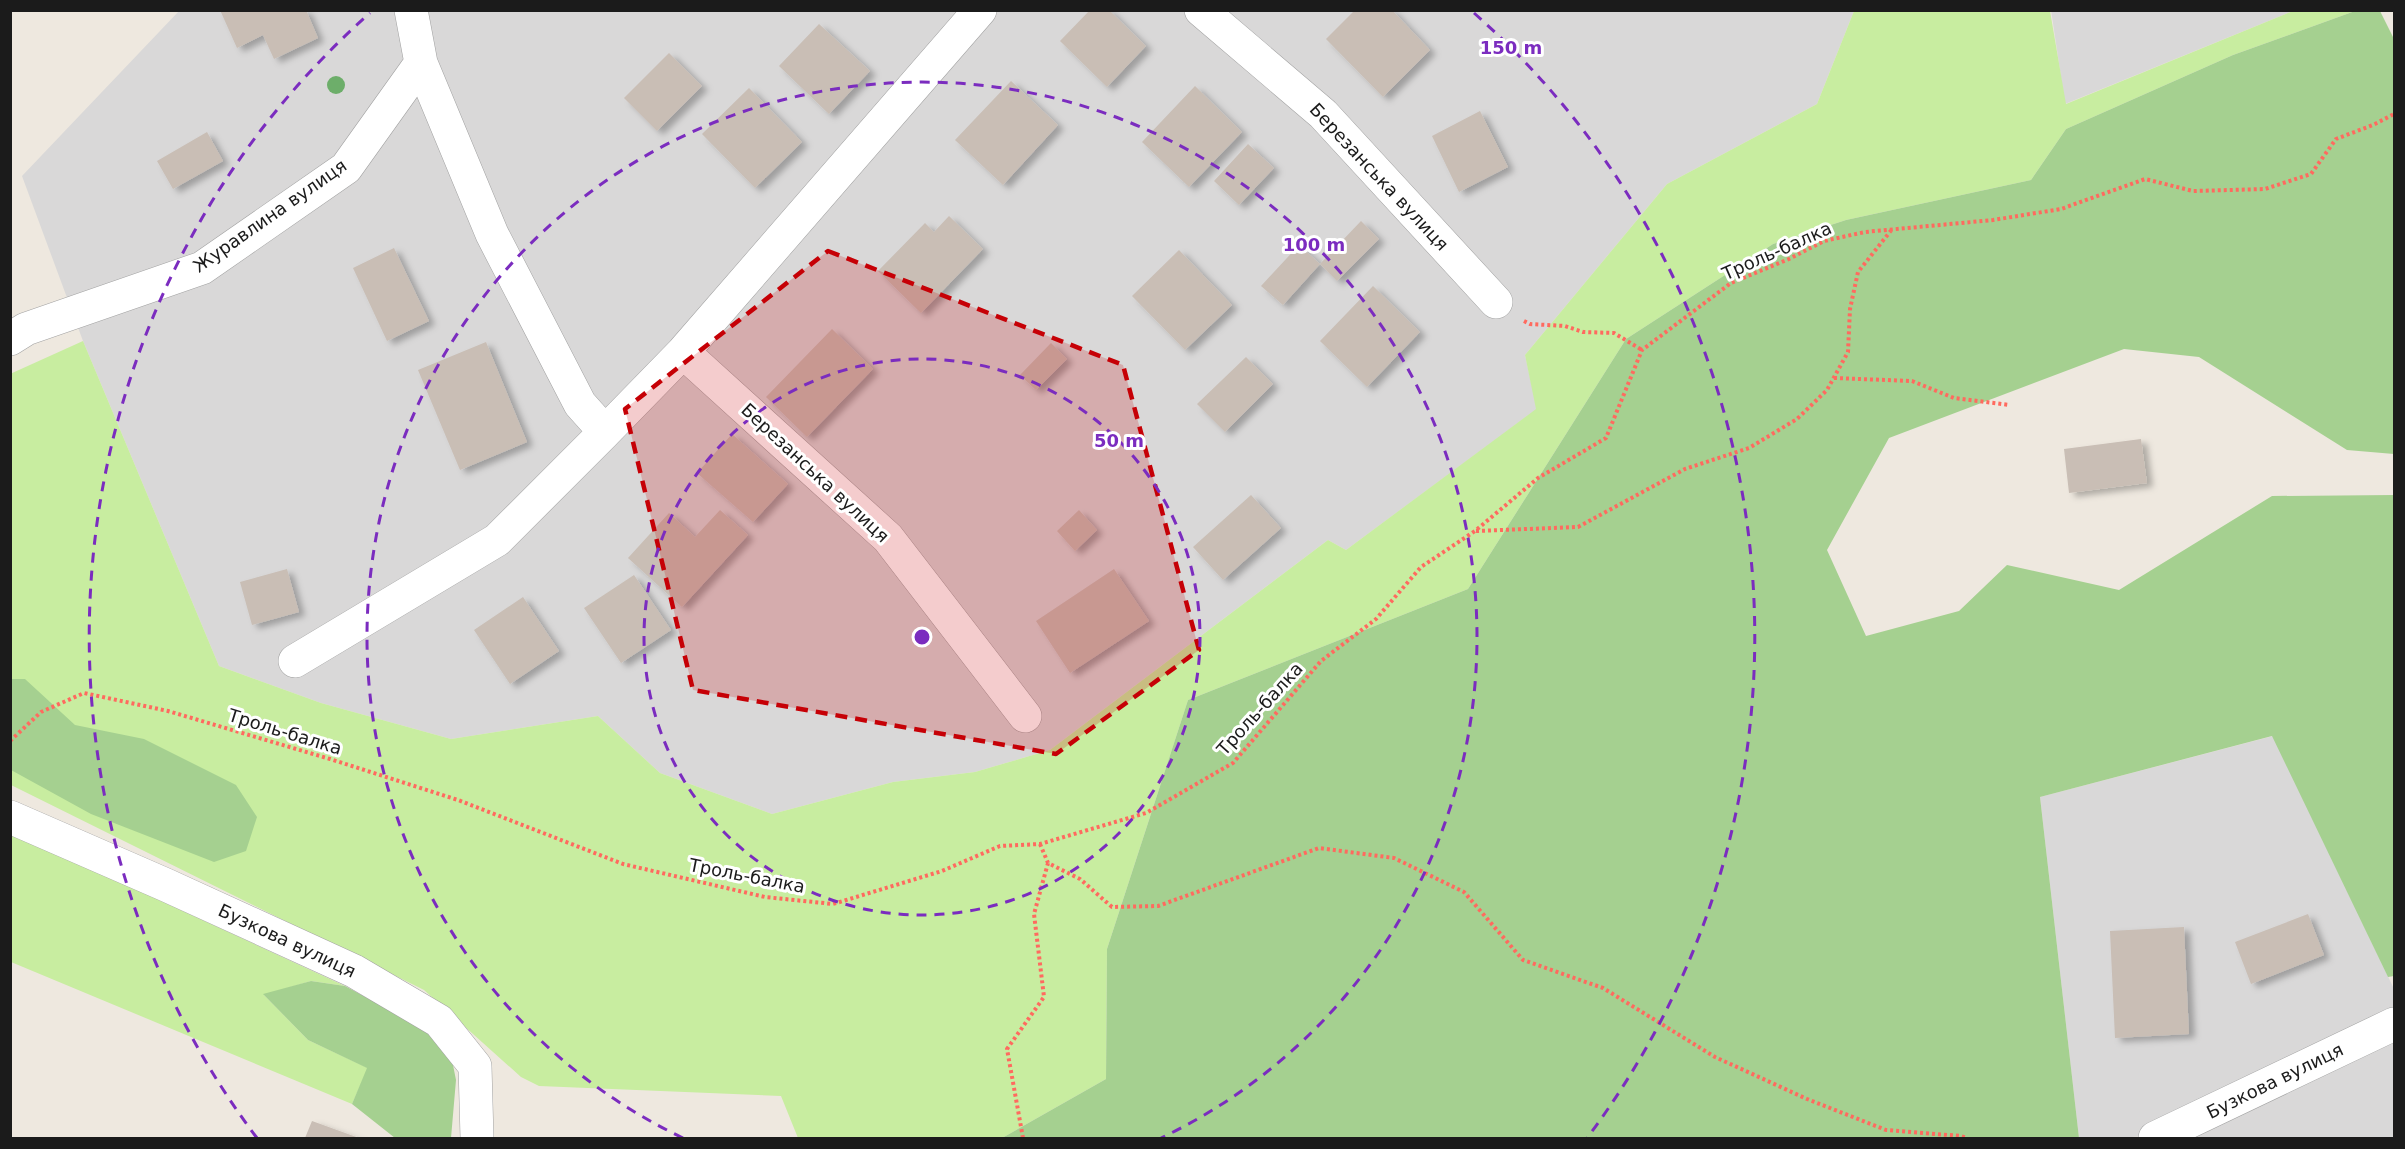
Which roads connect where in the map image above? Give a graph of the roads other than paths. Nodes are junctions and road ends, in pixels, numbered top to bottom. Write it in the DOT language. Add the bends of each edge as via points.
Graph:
graph roads {
  1 [pos="411,10"];
  2 [pos="980,10"];
  3 [pos="1201,10"];
  4 [pos="421,63"];
  5 [pos="1496,302"];
  6 [pos="18,334"];
  7 [pos="683,352"];
  8 [pos="605,432"];
  9 [pos="295,661"];
  10 [pos="1025,716"];
  11 [pos="10,817"];
  12 [pos="2394,1024"];
  13 [pos="477,1138"];
  14 [pos="2155,1138"];
  1 -- 4 [label="street"];
  2 -- 7 [label="street"];
  3 -- 5 [label="street, Березанська вулиця" via="1323,114"];
  4 -- 6 [label="street, Журавлина вулиця" via="346,168 202,268"];
  4 -- 8 [label="street" via="492,234 580,404"];
  7 -- 8 [label="street"];
  7 -- 10 [label="street, Березанська вулиця" via="888,538"];
  8 -- 9 [label="street" via="497,540"];
  11 -- 13 [label="street, Бузкова вулиця" via="354,971 439,1021 475,1066"];
  12 -- 14 [label="street, Бузкова вулиця"];
}
